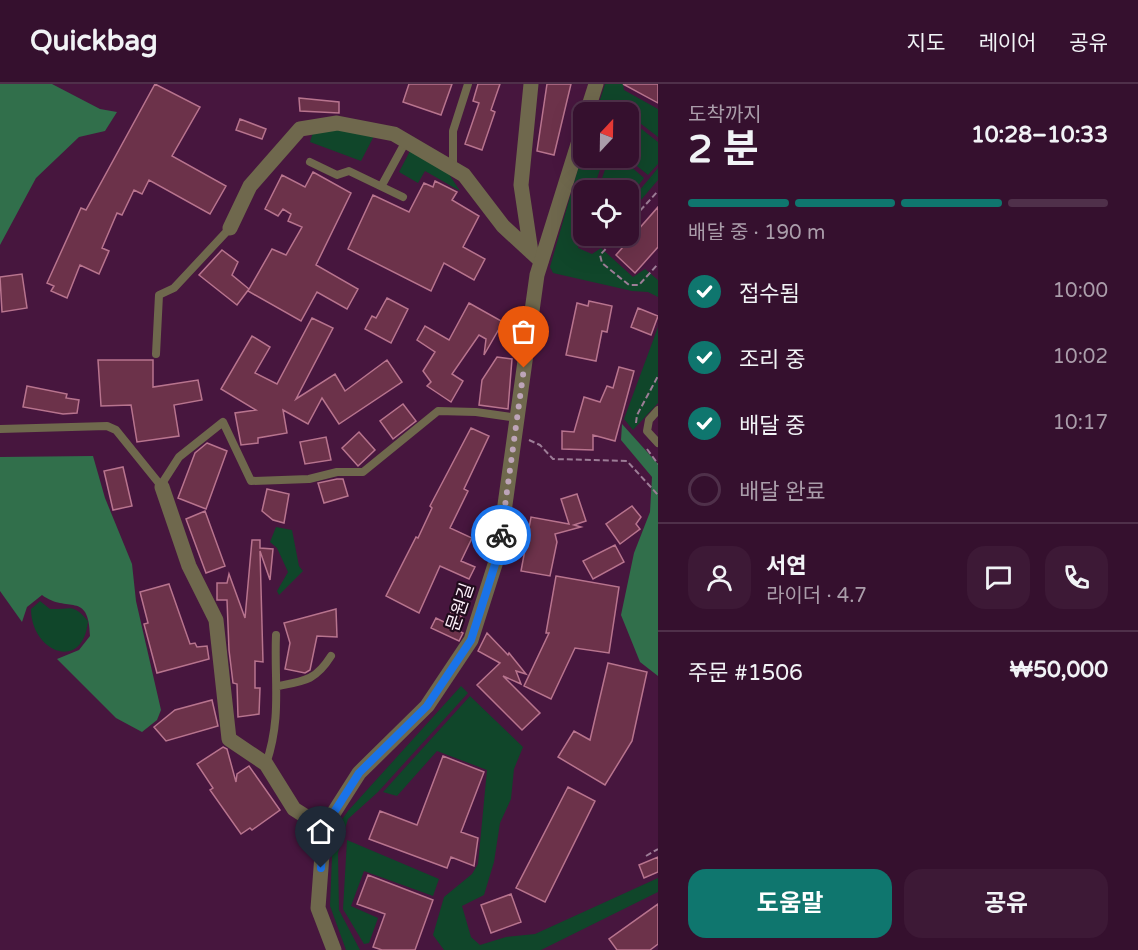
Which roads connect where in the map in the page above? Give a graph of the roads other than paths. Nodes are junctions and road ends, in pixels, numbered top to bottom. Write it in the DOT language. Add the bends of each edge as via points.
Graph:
graph roads {
  1 [pos="468,84"];
  2 [pos="531,84"];
  3 [pos="597,84"];
  4 [pos="591,102"];
  5 [pos="406,141"];
  6 [pos="573,154"];
  7 [pos="310,162"];
  8 [pos="453,168"];
  9 [pos="382,185"];
  10 [pos="403,197"];
  11 [pos="230,228"];
  12 [pos="536,257"];
  13 [pos="156,354"];
  14 [pos="658,410"];
  15 [pos="518,418"];
  16 [pos="0,429"];
  17 [pos="658,443"];
  18 [pos="161,486"];
  19 [pos="276,634"];
  20 [pos="331,656"];
  21 [pos="278,686"];
  22 [pos="266,764"];
  23 [pos="324,828"];
  24 [pos="334,950"];
  1 -- 8 [label="lane" via="453,131"];
  2 -- 12 [label="street" via="521,185"];
  3 -- 4 [label="street"];
  5 -- 8 [label="street"];
  5 -- 9 [label="lane"];
  5 -- 11 [label="street" via="394,134 337,123 300,129 250,186"];
  6 -- 12 [label="street, 문원길"];
  7 -- 9 [label="lane" via="337,175 349,171"];
  8 -- 12 [label="street" via="464,175 503,226"];
  9 -- 10 [label="lane"];
  11 -- 13 [label="lane" via="174,288 159,295"];
  12 -- 15 [label="street, 문원길"];
  14 -- 17 [label="lane" via="649,420 647,431"];
  15 -- 18 [label="lane" via="438,411 363,472 251,481 223,422 178,457"];
  15 -- 23 [label="street, 문원길" via="498,555 471,640 427,706 359,773"];
  16 -- 18 [label="lane" via="107,426 116,430"];
  18 -- 22 [label="street" via="189,566 216,620 229,739"];
  19 -- 21 [label="lane" via="274,669"];
  20 -- 21 [label="lane" via="322,671 308,680"];
  21 -- 22 [label="lane" via="274,742"];
  22 -- 23 [label="street" via="294,809"];
  23 -- 24 [label="street, 문원길" via="318,908"];
}
